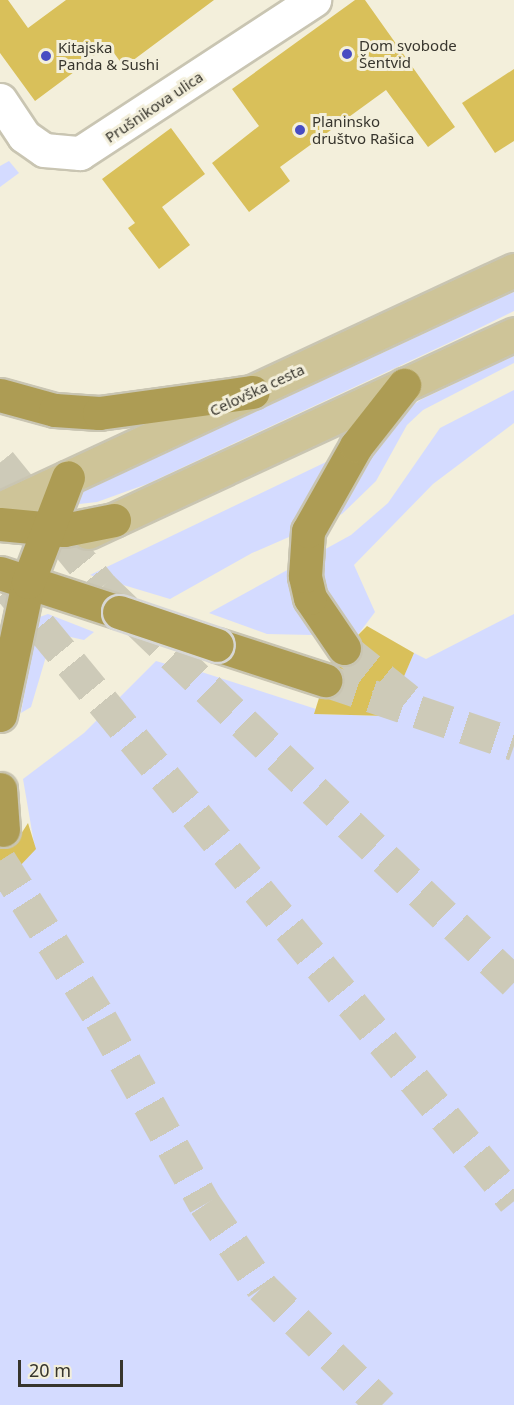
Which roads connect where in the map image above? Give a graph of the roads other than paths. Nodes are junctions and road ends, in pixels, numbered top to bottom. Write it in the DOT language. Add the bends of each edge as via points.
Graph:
graph roads {
  1 [pos="314,0"];
  2 [pos="0,100"];
  3 [pos="514,270"];
  4 [pos="514,334"];
  5 [pos="404,386"];
  6 [pos="253,392"];
  7 [pos="0,395"];
  8 [pos="68,477"];
  9 [pos="0,509"];
  10 [pos="114,520"];
  11 [pos="0,524"];
  12 [pos="22,563"];
  13 [pos="344,648"];
  14 [pos="325,680"];
  15 [pos="0,715"];
  16 [pos="0,789"];
  17 [pos="2,818"];
  1 -- 2 [label="street, Prušnikova ulica" via="81,153 44,150 24,135"];
  3 -- 6 [label="main road, Celovška cesta"];
  4 -- 5 [label="main road"];
  5 -- 10 [label="main road"];
  5 -- 13 [label="highway" via="356,446 308,531 304,576 319,616"];
  6 -- 7 [label="highway" via="99,413 55,410"];
  6 -- 8 [label="main road, Celovška cesta"];
  8 -- 9 [label="main road, Celovška cesta"];
  8 -- 12 [label="highway"];
  10 -- 12 [label="highway"];
  11 -- 12 [label="highway"];
  12 -- 14 [label="highway, bridge" via="119,612"];
  12 -- 15 [label="highway"];
  16 -- 17 [label="highway"];
}
